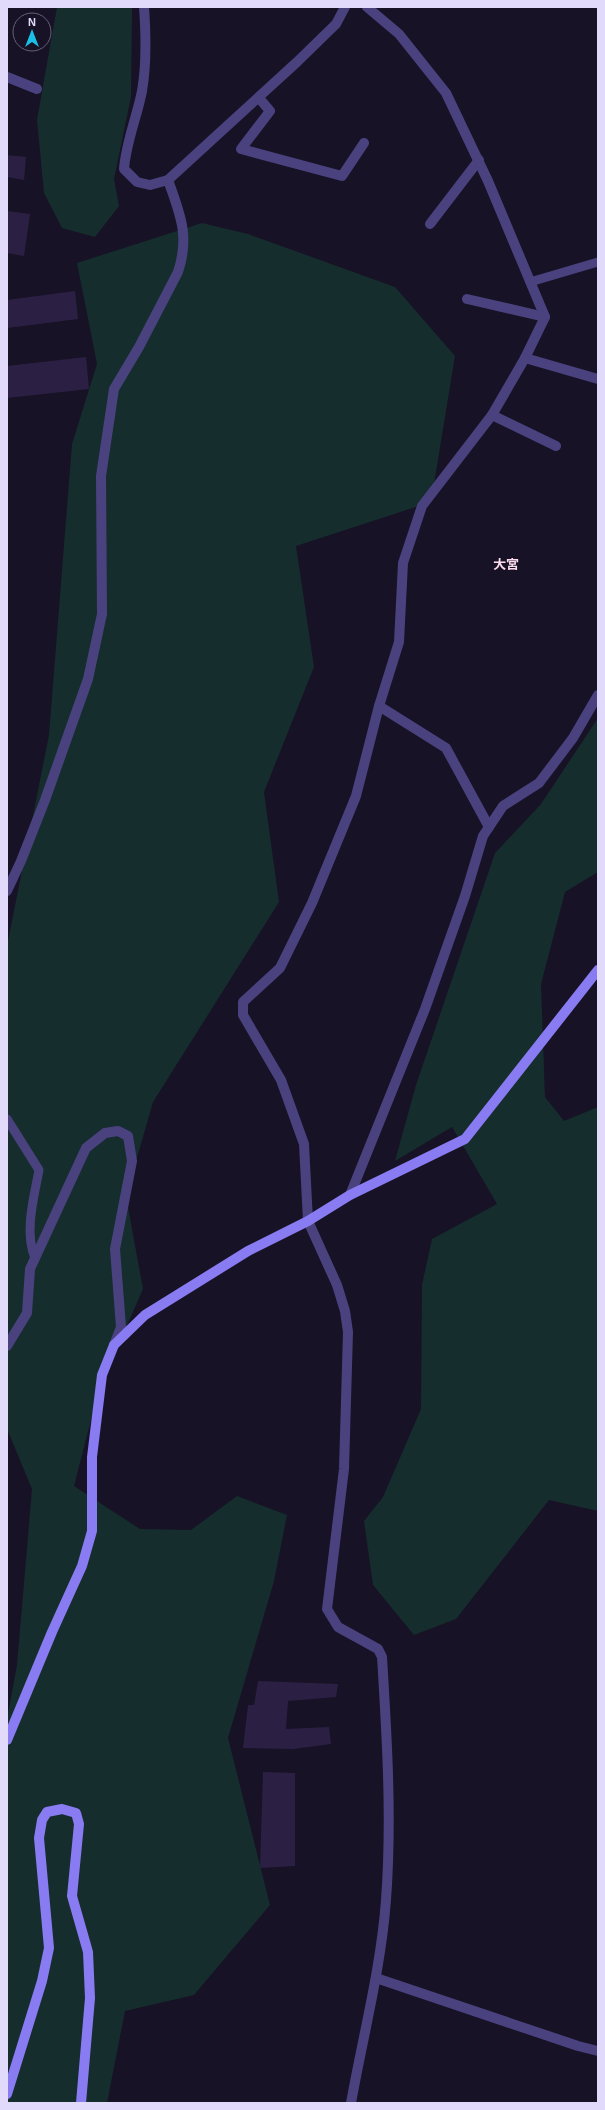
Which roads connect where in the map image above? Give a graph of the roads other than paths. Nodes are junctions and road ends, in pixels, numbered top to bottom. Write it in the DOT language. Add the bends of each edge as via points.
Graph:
graph roads {
  1 [pos="144,7"];
  2 [pos="345,7"];
  3 [pos="367,7"];
  4 [pos="7,77"];
  5 [pos="37,89"];
  6 [pos="259,98"];
  7 [pos="364,143"];
  8 [pos="479,160"];
  9 [pos="168,180"];
  10 [pos="430,224"];
  11 [pos="598,262"];
  12 [pos="530,282"];
  13 [pos="467,299"];
  14 [pos="545,317"];
  15 [pos="526,358"];
  16 [pos="598,379"];
  17 [pos="492,415"];
  18 [pos="556,446"];
  19 [pos="598,695"];
  20 [pos="379,706"];
  21 [pos="489,827"];
  22 [pos="7,891"];
  23 [pos="598,970"];
  24 [pos="7,1119"];
  25 [pos="350,1194"];
  26 [pos="308,1221"];
  27 [pos="35,1258"];
  28 [pos="114,1345"];
  29 [pos="7,1346"];
  30 [pos="7,1740"];
  31 [pos="376,1978"];
  32 [pos="598,2051"];
  33 [pos="7,2094"];
  34 [pos="81,2103"];
  35 [pos="351,2103"];
  1 -- 9 [label="street" via="146,63 134,127 126,148 124,169 137,182 150,185"];
  2 -- 6 [label="street" via="336,24"];
  3 -- 8 [label="street" via="399,34 446,93"];
  4 -- 5 [label="street"];
  6 -- 7 [label="street" via="270,111 241,149 342,176"];
  6 -- 9 [label="street"];
  8 -- 10 [label="street"];
  8 -- 12 [label="street"];
  9 -- 22 [label="street" via="185,235 182,260 139,347 114,389 101,476 102,614 88,679 45,800"];
  11 -- 12 [label="lane"];
  12 -- 14 [label="street"];
  13 -- 14 [label="street"];
  14 -- 15 [label="street"];
  15 -- 16 [label="street"];
  15 -- 17 [label="street"];
  17 -- 18 [label="street"];
  17 -- 20 [label="street" via="422,506 403,562 399,642"];
  19 -- 21 [label="street" via="573,738 539,783 503,806"];
  20 -- 21 [label="street" via="446,748"];
  20 -- 26 [label="street" via="356,796 312,903 280,968 243,1002 243,1015 281,1080 304,1144"];
  21 -- 25 [label="street" via="483,836 465,896 425,1009"];
  23 -- 25 [label="street" via="466,1139"];
  24 -- 27 [label="lane" via="39,1170 32,1206 30,1248"];
  25 -- 26 [label="street"];
  26 -- 28 [label="street" via="248,1251 145,1315"];
  26 -- 31 [label="street" via="338,1285 348,1332 344,1469 327,1609 338,1628 378,1649 382,1657 389,1783 386,1900"];
  27 -- 28 [label="street" via="86,1148 105,1133 118,1131 128,1136 132,1161 115,1250 121,1327"];
  27 -- 29 [label="street" via="30,1269 27,1313"];
  28 -- 30 [label="street" via="102,1375 92,1457 92,1531 82,1566"];
  31 -- 32 [label="street"];
  31 -- 35 [label="street"];
  33 -- 34 [label="street" via="42,1981 49,1948 39,1838 42,1820 47,1812 62,1809 76,1813 79,1824 72,1896 88,1952 90,1998"];
}
